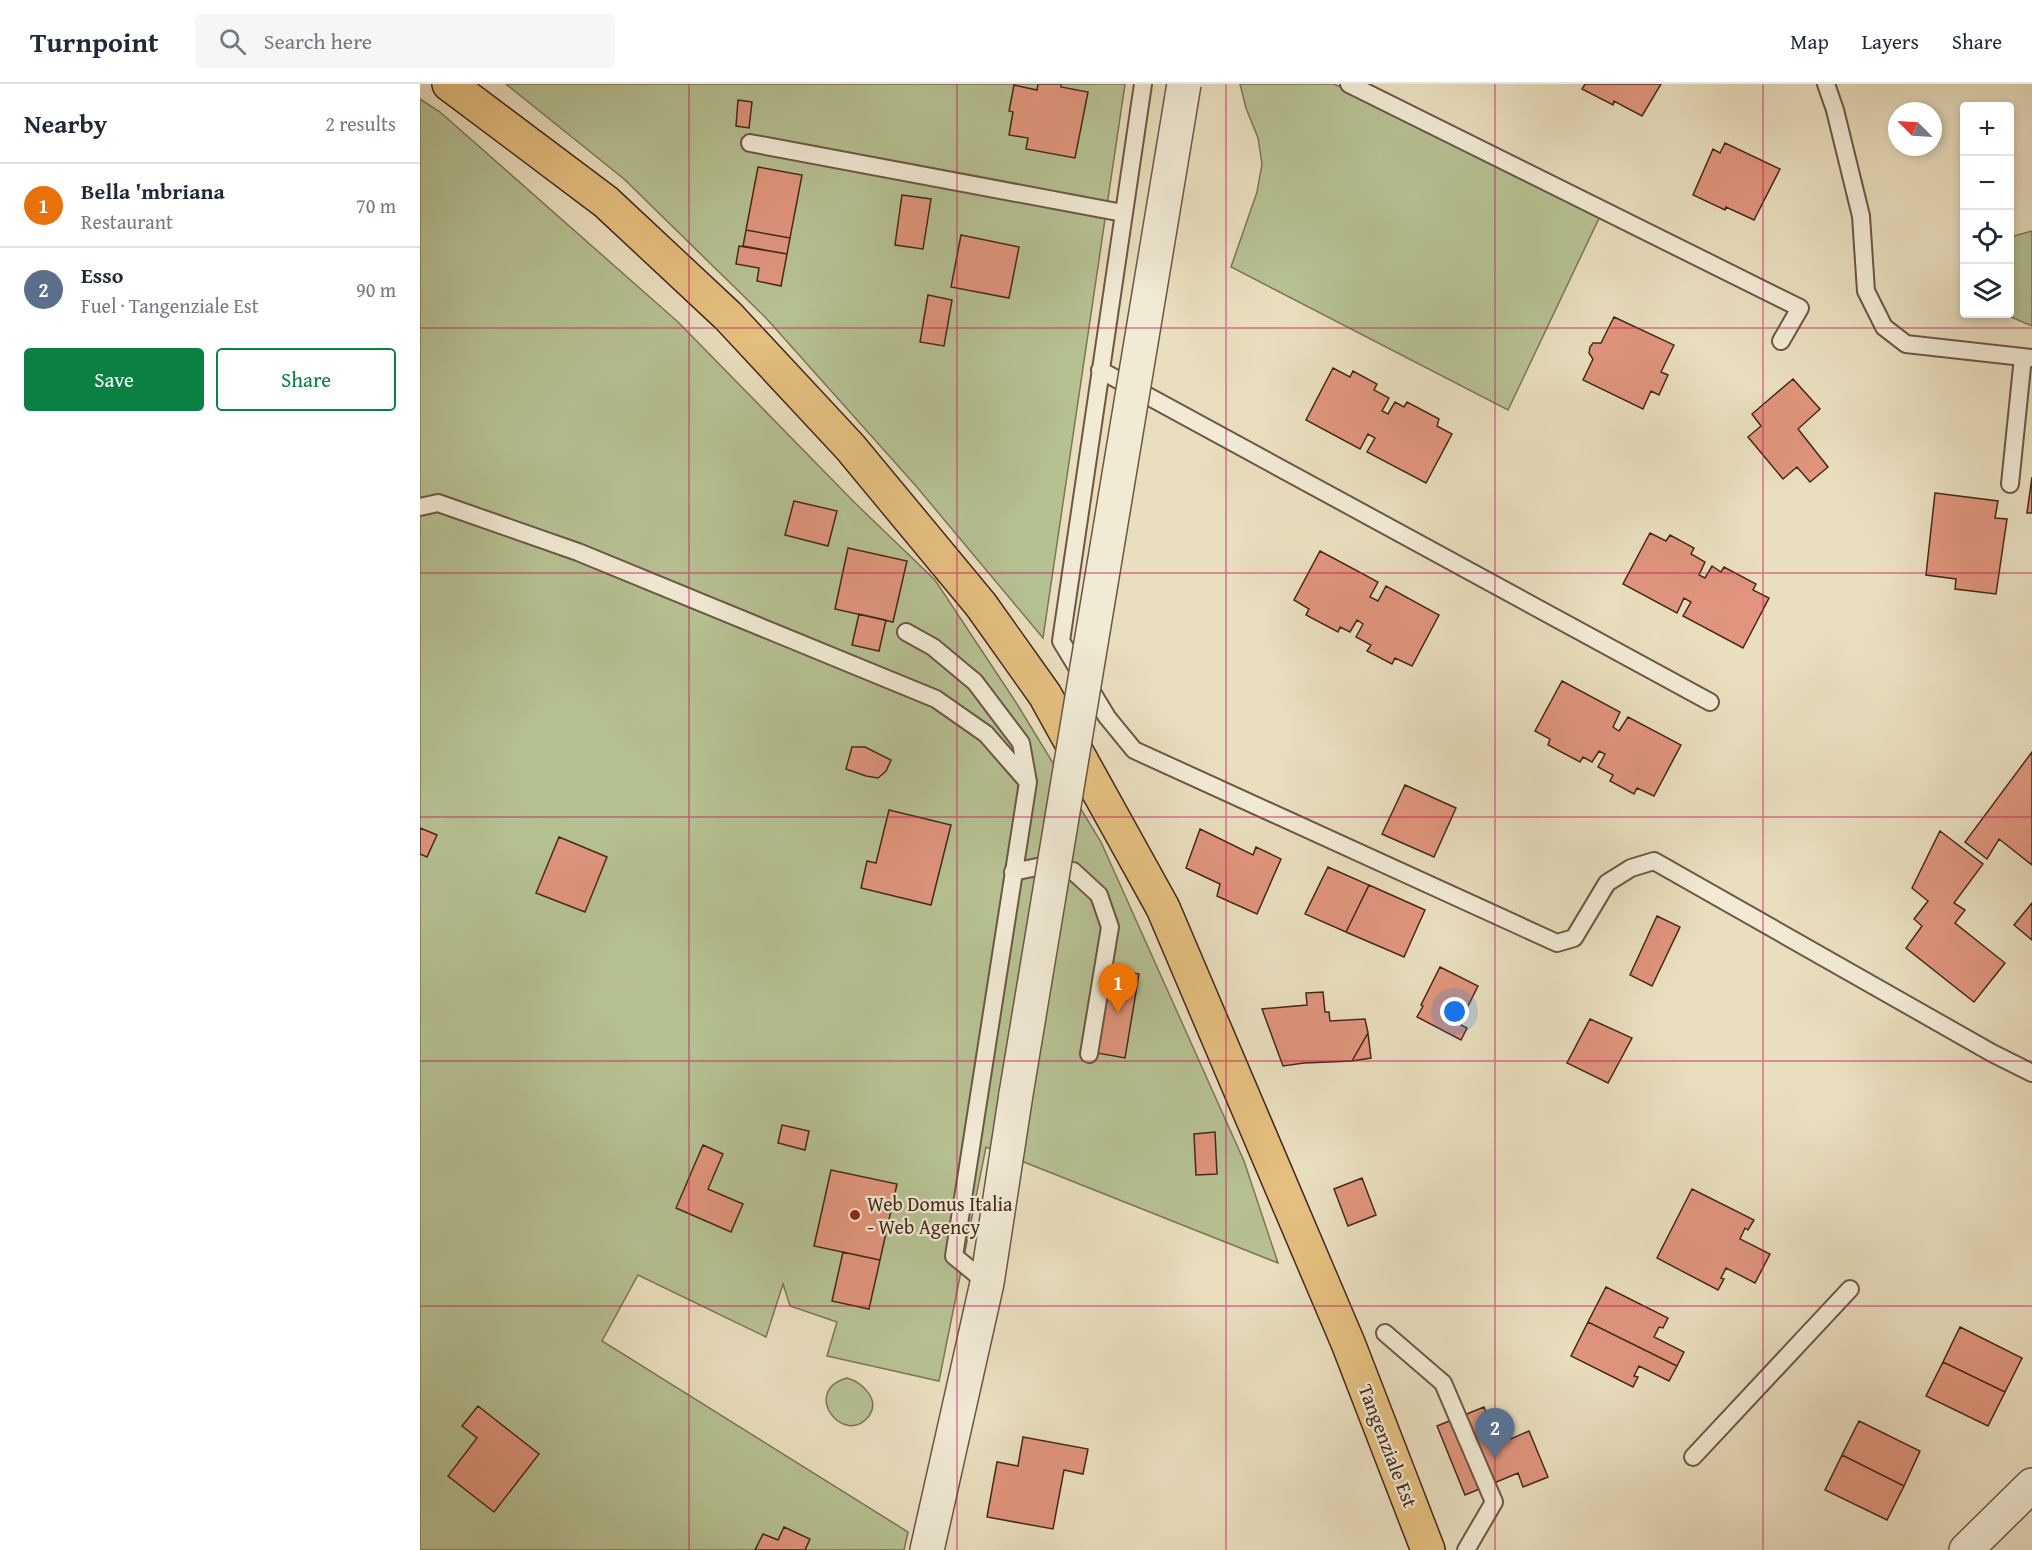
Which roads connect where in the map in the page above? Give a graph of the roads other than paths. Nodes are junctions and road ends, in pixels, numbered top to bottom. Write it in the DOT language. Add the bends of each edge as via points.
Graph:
graph roads {
  1 [pos="449,84"];
  2 [pos="1143,84"];
  3 [pos="1184,84"];
  4 [pos="1349,84"];
  5 [pos="1826,84"];
  6 [pos="750,143"];
  7 [pos="1123,213"];
  8 [pos="1781,341"];
  9 [pos="2028,358"];
  10 [pos="1100,370"];
  11 [pos="2010,484"];
  12 [pos="420,507"];
  13 [pos="906,632"];
  14 [pos="1710,702"];
  15 [pos="1028,782"];
  16 [pos="1013,872"];
  17 [pos="1089,1054"];
  18 [pos="2032,1074"];
  19 [pos="987,1284"];
  20 [pos="1850,1289"];
  21 [pos="1385,1333"];
  22 [pos="1693,1457"];
  23 [pos="2032,1485"];
  24 [pos="927,1550"];
  25 [pos="1428,1550"];
  26 [pos="1466,1550"];
  27 [pos="1966,1550"];
  1 -- 25 [label="main road, Tangenziale Est" via="606,202 728,316 850,447 981,605 1045,694 1163,908 1348,1342"];
  2 -- 7 [label="lane"];
  3 -- 19 [label="street, bridge"];
  4 -- 8 [label="lane" via="1800,308"];
  5 -- 9 [label="lane" via="1861,216 1866,291 1884,327 1906,344"];
  6 -- 7 [label="lane"];
  7 -- 10 [label="lane"];
  9 -- 11 [label="lane"];
  10 -- 14 [label="lane"];
  10 -- 18 [label="lane" via="1061,641 1107,717 1134,750 1557,943 1574,938 1607,883 1631,868 1654,861"];
  12 -- 15 [label="lane" via="438,503 578,552 936,699 986,734"];
  13 -- 15 [label="lane" via="933,647 975,682 1021,743"];
  15 -- 16 [label="lane"];
  16 -- 17 [label="lane" via="1042,866 1073,871 1099,895 1110,927"];
  16 -- 19 [label="lane" via="954,1256"];
  19 -- 24 [label="street"];
  20 -- 22 [label="lane"];
  21 -- 26 [label="lane" via="1443,1383 1494,1502"];
  23 -- 27 [label="street"];
}
